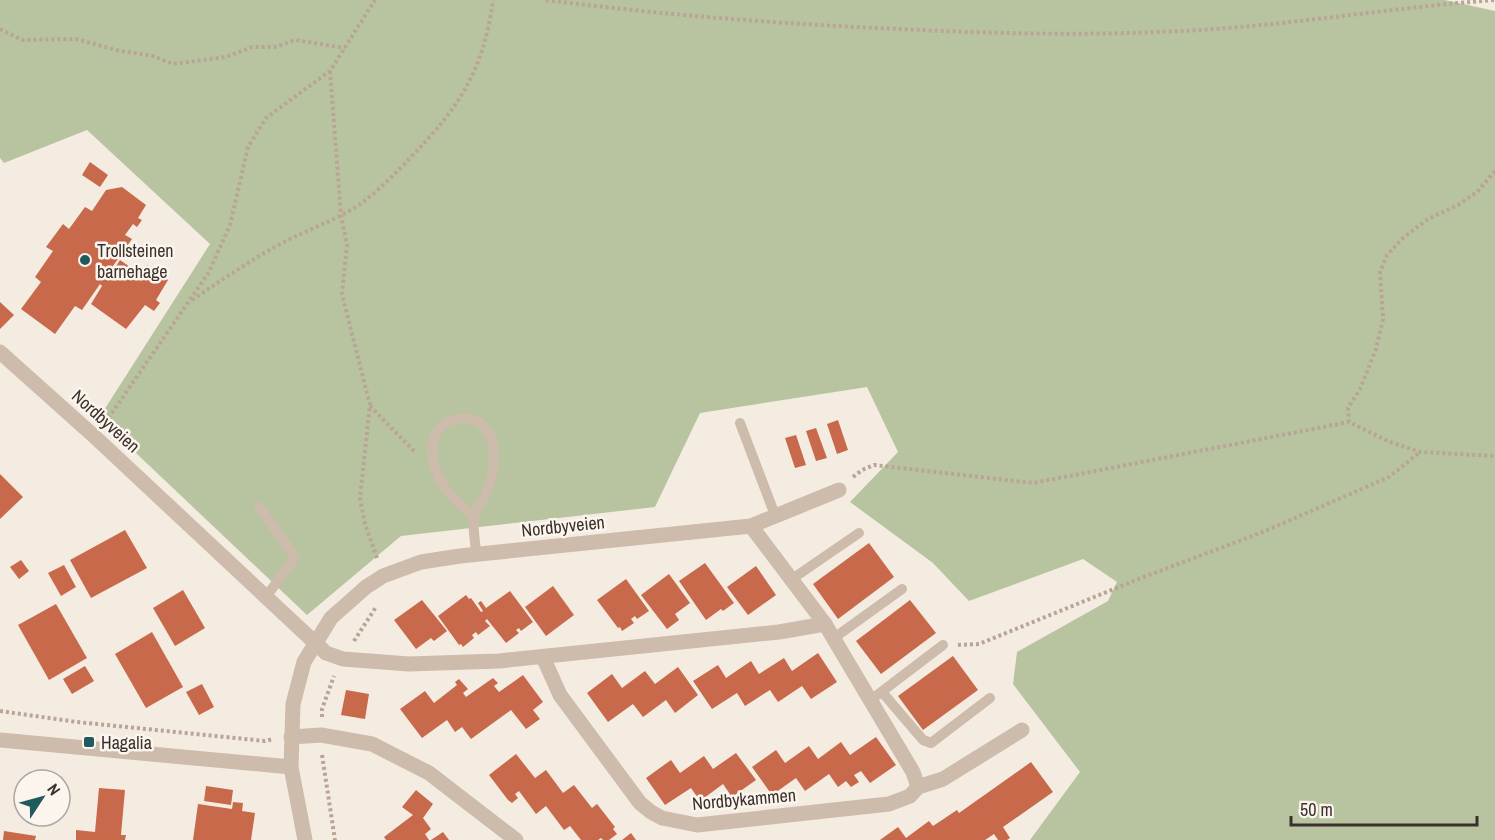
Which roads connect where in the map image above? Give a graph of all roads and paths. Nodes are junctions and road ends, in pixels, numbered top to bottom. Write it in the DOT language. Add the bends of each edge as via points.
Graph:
graph roads {
  1 [pos="375,0"];
  2 [pos="493,0"];
  3 [pos="546,0"];
  4 [pos="1495,0"];
  5 [pos="0,29"];
  6 [pos="345,48"];
  7 [pos="330,71"];
  8 [pos="1495,171"];
  9 [pos="341,215"];
  10 [pos="188,302"];
  11 [pos="0,352"];
  12 [pos="370,405"];
  13 [pos="1349,422"];
  14 [pos="740,423"];
  15 [pos="95,437"];
  16 [pos="1420,452"];
  17 [pos="1495,456"];
  18 [pos="437,474"];
  19 [pos="839,490"];
  20 [pos="259,507"];
  21 [pos="775,515"];
  22 [pos="474,518"];
  23 [pos="751,526"];
  24 [pos="859,532"];
  25 [pos="476,554"];
  26 [pos="383,576"];
  27 [pos="792,579"];
  28 [pos="902,589"];
  29 [pos="266,597"];
  30 [pos="825,624"];
  31 [pos="834,638"];
  32 [pos="315,642"];
  33 [pos="943,645"];
  34 [pos="543,657"];
  35 [pos="343,659"];
  36 [pos="876,696"];
  37 [pos="990,698"];
  38 [pos="0,711"];
  39 [pos="1022,730"];
  40 [pos="321,735"];
  41 [pos="291,737"];
  42 [pos="0,740"];
  43 [pos="291,767"];
  44 [pos="918,787"];
  45 [pos="305,840"];
  46 [pos="335,840"];
  47 [pos="516,840"];
  1 -- 6 [label="path"];
  2 -- 9 [label="path" via="483,50 469,86 441,126 401,168 360,204"];
  3 -- 4 [label="path" via="778,24 1034,34 1199,30"];
  5 -- 6 [label="path" via="22,40 76,39 173,64 226,57 252,46 275,47 295,40"];
  6 -- 7 [label="path"];
  7 -- 9 [label="path"];
  7 -- 10 [label="path" via="266,118 248,147 230,225 209,272"];
  8 -- 13 [label="path" via="1477,192 1428,219 1387,255 1380,272 1383,319 1376,350 1348,408"];
  9 -- 10 [label="path" via="275,247"];
  9 -- 12 [label="path" via="347,245 342,294"];
  10 -- 15 [label="path"];
  11 -- 15 [label="street, Nordbyveien"];
  12 -- 18 [label="path"];
  12 -- 26 [label="path" via="360,498"];
  13 -- 16 [label="path"];
  13 -- 19 [label="path" via="1033,483 874,465"];
  14 -- 21 [label="lane"];
  15 -- 29 [label="street, Nordbyveien"];
  16 -- 17 [label="path"];
  16 -- 33 [label="path" via="1389,477 1263,532 979,644"];
  18 -- 22 [label="lane" via="448,492"];
  18 -- 22 [label="lane" via="432,454 433,438 439,428 465,418 487,431 494,443 493,469"];
  19 -- 21 [label="street, Nordbyveien"];
  20 -- 29 [label="lane" via="295,557"];
  21 -- 23 [label="street, Nordbyveien"];
  22 -- 25 [label="lane"];
  23 -- 25 [label="street, Nordbyveien"];
  23 -- 27 [label="street"];
  24 -- 27 [label="lane"];
  25 -- 26 [label="street, Nordbyveien" via="421,562"];
  26 -- 32 [label="street, Nordbyveien" via="331,618"];
  26 -- 35 [label="path" via="386,592"];
  27 -- 30 [label="street"];
  28 -- 31 [label="lane"];
  29 -- 32 [label="street, Nordbyveien"];
  30 -- 31 [label="street"];
  30 -- 34 [label="street"];
  31 -- 36 [label="street"];
  32 -- 35 [label="street" via="326,653"];
  32 -- 41 [label="street, Nordbyveien" via="304,662 293,704"];
  33 -- 36 [label="lane"];
  34 -- 35 [label="street" via="409,664"];
  34 -- 44 [label="street, Nordbykammen" via="560,695 640,803 662,818 697,825 889,804 910,796"];
  35 -- 40 [label="path" via="322,709"];
  36 -- 37 [label="lane" via="930,743"];
  36 -- 44 [label="street"];
  38 -- 41 [label="path" via="265,741"];
  39 -- 44 [label="street, Nordbykammen" via="943,779"];
  40 -- 41 [label="street"];
  40 -- 46 [label="path"];
  40 -- 47 [label="street" via="372,744 429,773"];
  41 -- 43 [label="street, Nordbyveien"];
  42 -- 43 [label="street"];
  43 -- 45 [label="street, Nordbyveien"];
}
